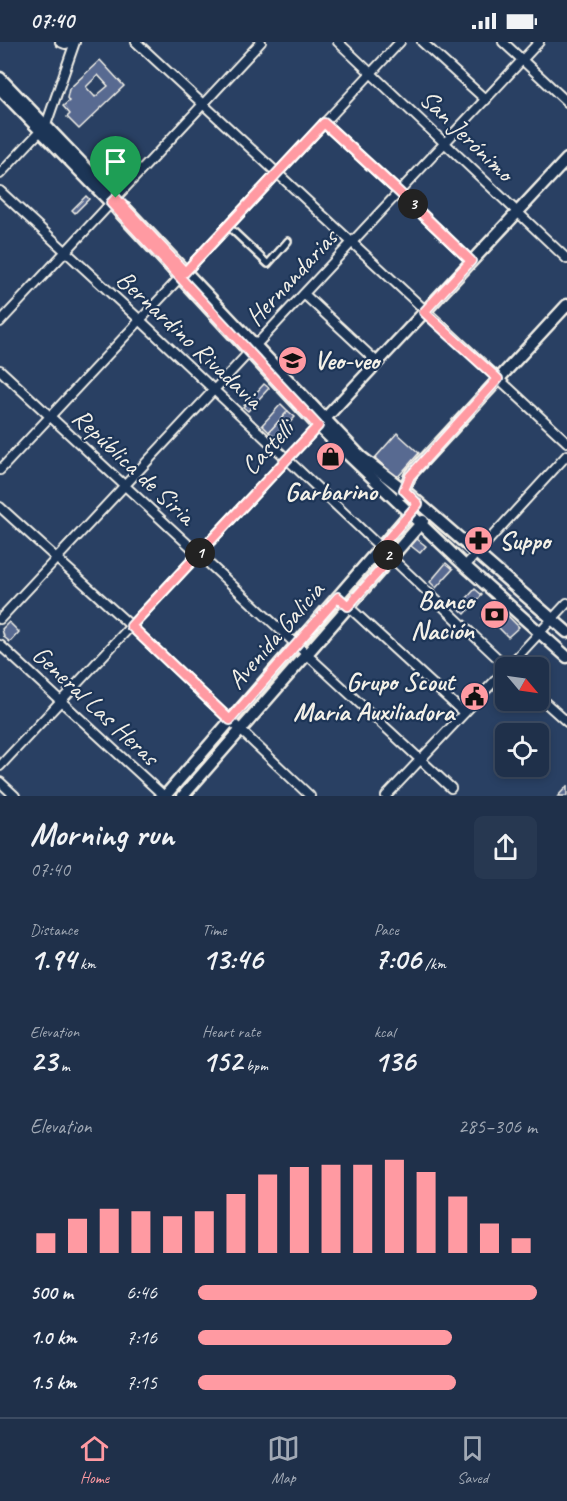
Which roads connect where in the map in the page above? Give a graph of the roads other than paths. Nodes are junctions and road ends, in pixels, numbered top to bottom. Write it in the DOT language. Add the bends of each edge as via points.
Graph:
graph roads {
  1 [pos="60,42"];
  2 [pos="74,42"];
  3 [pos="261,42"];
  4 [pos="338,42"];
  5 [pos="400,42"];
  6 [pos="422,42"];
  7 [pos="503,42"];
  8 [pos="539,42"];
  9 [pos="139,43"];
  10 [pos="522,60"];
  11 [pos="371,73"];
  12 [pos="0,78"];
  13 [pos="0,89"];
  14 [pos="486,100"];
  15 [pos="567,102"];
  16 [pos="203,104"];
  17 [pos="324,123"];
  18 [pos="43,128"];
  19 [pos="445,143"];
  20 [pos="567,159"];
  21 [pos="278,173"];
  22 [pos="0,174"];
  23 [pos="0,191"];
  24 [pos="399,192"];
  25 [pos="113,201"];
  26 [pos="517,212"];
  27 [pos="228,226"];
  28 [pos="288,242"];
  29 [pos="352,243"];
  30 [pos="66,252"];
  31 [pos="567,259"];
  32 [pos="471,261"];
  33 [pos="183,274"];
  34 [pos="304,294"];
  35 [pos="567,305"];
  36 [pos="424,312"];
  37 [pos="140,320"];
  38 [pos="0,322"];
  39 [pos="252,349"];
  40 [pos="377,363"];
  41 [pos="0,370"];
  42 [pos="498,379"];
  43 [pos="214,390"];
  44 [pos="50,417"];
  45 [pos="321,423"];
  46 [pos="567,442"];
  47 [pos="567,455"];
  48 [pos="286,460"];
  49 [pos="0,470"];
  50 [pos="125,486"];
  51 [pos="404,490"];
  52 [pos="395,500"];
  53 [pos="418,504"];
  54 [pos="0,507"];
  55 [pos="409,514"];
  56 [pos="429,514"];
  57 [pos="420,524"];
  58 [pos="380,548"];
  59 [pos="198,554"];
  60 [pos="475,554"];
  61 [pos="57,558"];
  62 [pos="391,558"];
  63 [pos="465,566"];
  64 [pos="338,597"];
  65 [pos="567,603"];
  66 [pos="348,606"];
  67 [pos="0,619"];
  68 [pos="551,620"];
  69 [pos="131,626"];
  70 [pos="567,632"];
  71 [pos="538,633"];
  72 [pos="0,645"];
  73 [pos="296,645"];
  74 [pos="307,655"];
  75 [pos="495,657"];
  76 [pos="517,657"];
  77 [pos="567,657"];
  78 [pos="495,681"];
  79 [pos="61,701"];
  80 [pos="549,706"];
  81 [pos="464,713"];
  82 [pos="230,720"];
  83 [pos="567,722"];
  84 [pos="240,730"];
  85 [pos="420,759"];
  86 [pos="0,766"];
  87 [pos="0,782"];
  88 [pos="451,788"];
  89 [pos="15,796"];
  90 [pos="164,796"];
  91 [pos="183,796"];
  92 [pos="310,796"];
  93 [pos="386,796"];
  1 -- 2 [label="street"];
  2 -- 18 [label="street"];
  3 -- 16 [label="street"];
  4 -- 11 [label="street, San Jerónimo"];
  5 -- 11 [label="street"];
  6 -- 14 [label="street"];
  7 -- 10 [label="street"];
  8 -- 10 [label="street, Hernandarias"];
  9 -- 16 [label="street"];
  10 -- 14 [label="street, Hernandarias"];
  10 -- 15 [label="street"];
  11 -- 17 [label="street"];
  11 -- 19 [label="street, San Jerónimo"];
  12 -- 18 [label="main road"];
  13 -- 18 [label="main road"];
  14 -- 19 [label="street, Hernandarias"];
  16 -- 21 [label="street"];
  16 -- 25 [label="street"];
  17 -- 21 [label="street"];
  17 -- 24 [label="street"];
  18 -- 22 [label="street"];
  18 -- 25 [label="main road"];
  19 -- 24 [label="street, Hernandarias"];
  19 -- 26 [label="street, San Jerónimo"];
  20 -- 26 [label="main road, Castelli"];
  21 -- 27 [label="street"];
  21 -- 29 [label="street"];
  23 -- 30 [label="street, Bernardino Rivadavia"];
  24 -- 29 [label="street, Hernandarias"];
  24 -- 32 [label="street"];
  25 -- 30 [label="street"];
  25 -- 33 [label="main road"];
  26 -- 31 [label="street, San Jerónimo"];
  26 -- 32 [label="main road, Castelli"];
  27 -- 28 [label="street" via="268,264"];
  27 -- 33 [label="street"];
  29 -- 34 [label="street, Hernandarias"];
  29 -- 36 [label="street"];
  30 -- 37 [label="street, Bernardino Rivadavia"];
  30 -- 38 [label="street"];
  32 -- 36 [label="main road, Castelli"];
  33 -- 37 [label="street"];
  33 -- 39 [label="main road"];
  34 -- 39 [label="street, Hernandarias"];
  34 -- 40 [label="street"];
  35 -- 42 [label="main road"];
  36 -- 40 [label="main road, Castelli"];
  36 -- 42 [label="street"];
  37 -- 43 [label="street, Bernardino Rivadavia"];
  37 -- 44 [label="street"];
  39 -- 43 [label="street, Hernandarias"];
  39 -- 45 [label="main road"];
  40 -- 45 [label="main road, Castelli"];
  41 -- 44 [label="street, República de Siria"];
  42 -- 46 [label="street"];
  42 -- 51 [label="main road" via="411,474"];
  43 -- 48 [label="street, Bernardino Rivadavia"];
  43 -- 50 [label="street, Hernandarias"];
  44 -- 49 [label="street"];
  44 -- 50 [label="street, República de Siria"];
  45 -- 48 [label="street, Castelli"];
  45 -- 51 [label="main road"];
  45 -- 52 [label="main road"];
  47 -- 60 [label="street"];
  48 -- 58 [label="street, Bernardino Rivadavia"];
  48 -- 59 [label="street, Castelli"];
  50 -- 59 [label="street, República de Siria"];
  50 -- 61 [label="street, Hernandarias"];
  51 -- 52 [label="main road"];
  51 -- 53 [label="main road"];
  52 -- 55 [label="main road"];
  53 -- 55 [label="main road, Avenida Galicia"];
  53 -- 56 [label="main road"];
  54 -- 61 [label="street"];
  55 -- 57 [label="main road"];
  55 -- 58 [label="main road, Avenida Galicia"];
  56 -- 57 [label="main road, Avenida Galicia"];
  56 -- 60 [label="main road"];
  57 -- 62 [label="main road, Avenida Galicia"];
  57 -- 63 [label="main road"];
  58 -- 62 [label="street, Bernardino Rivadavia"];
  58 -- 64 [label="main road, Avenida Galicia"];
  59 -- 69 [label="street, Castelli"];
  59 -- 73 [label="street, República de Siria"];
  60 -- 63 [label="street"];
  60 -- 68 [label="main road"];
  61 -- 67 [label="street, Hernandarias"];
  61 -- 69 [label="street"];
  62 -- 66 [label="main road, Avenida Galicia"];
  62 -- 75 [label="street, Bernardino Rivadavia"];
  63 -- 71 [label="main road"];
  64 -- 66 [label="street"];
  64 -- 73 [label="main road, Avenida Galicia"];
  65 -- 68 [label="street"];
  66 -- 74 [label="main road, Avenida Galicia"];
  66 -- 81 [label="street"];
  68 -- 70 [label="main road"];
  68 -- 71 [label="street"];
  69 -- 79 [label="street, Castelli"];
  69 -- 82 [label="street"];
  71 -- 76 [label="street"];
  71 -- 77 [label="main road"];
  72 -- 79 [label="street, General Las Heras"];
  73 -- 74 [label="street, República de Siria"];
  73 -- 82 [label="main road, Avenida Galicia"];
  74 -- 84 [label="main road, Avenida Galicia"];
  74 -- 85 [label="street, República de Siria"];
  78 -- 81 [label="street"];
  79 -- 86 [label="street, Castelli"];
  79 -- 90 [label="street, General Las Heras"];
  80 -- 83 [label="street"];
  81 -- 85 [label="street"];
  82 -- 84 [label="street"];
  82 -- 90 [label="main road, Avenida Galicia"];
  84 -- 91 [label="main road, Avenida Galicia"];
  84 -- 92 [label="street"];
  85 -- 88 [label="street, República de Siria"];
  85 -- 93 [label="street"];
  87 -- 89 [label="street"];
}
